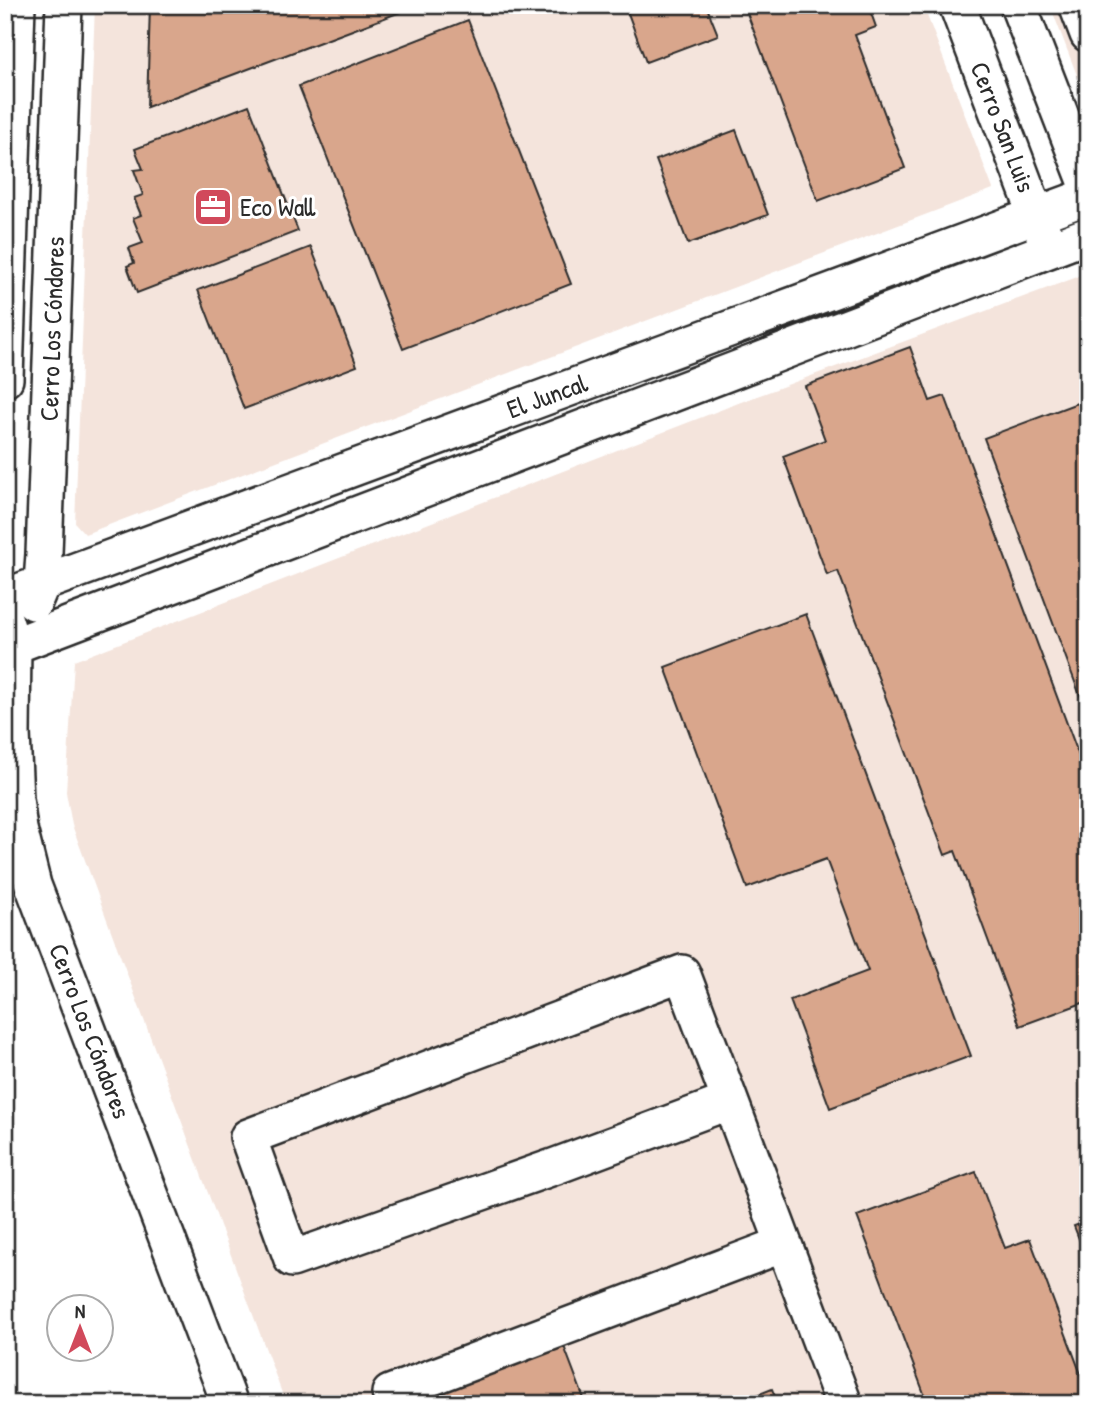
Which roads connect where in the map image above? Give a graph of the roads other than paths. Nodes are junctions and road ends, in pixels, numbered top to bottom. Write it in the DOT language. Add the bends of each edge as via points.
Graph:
graph roads {
  1 [pos="18,5"];
  2 [pos="64,5"];
  3 [pos="957,5"];
  4 [pos="1018,5"];
  5 [pos="1077,5"];
  6 [pos="1088,34"];
  7 [pos="1088,186"];
  8 [pos="1088,195"];
  9 [pos="1036,215"];
  10 [pos="1088,235"];
  11 [pos="1049,250"];
  12 [pos="5,379"];
  13 [pos="42,583"];
  14 [pos="5,597"];
  15 [pos="8,639"];
  16 [pos="730,1101"];
  17 [pos="784,1244"];
  18 [pos="390,1393"];
  19 [pos="230,1404"];
  20 [pos="844,1404"];
  1 -- 12 [label="street, Cerro Los Cóndores"];
  2 -- 13 [label="street, Cerro Los Cóndores"];
  3 -- 9 [label="street, Cerro San Luis"];
  4 -- 7 [label="street"];
  5 -- 6 [label="street"];
  8 -- 9 [label="street, El Juncal"];
  9 -- 11 [label="street, Cerro San Luis"];
  9 -- 13 [label="street, El Juncal"];
  10 -- 11 [label="street, El Juncal"];
  11 -- 15 [label="street, El Juncal"];
  13 -- 14 [label="street, El Juncal"];
  13 -- 15 [label="street, Cerro Los Cóndores"];
  15 -- 19 [label="street, Cerro Los Cóndores" via="12,766 25,858"];
  16 -- 16 [label="street" via="682,973 248,1137 292,1259"];
  16 -- 17 [label="street"];
  17 -- 18 [label="street"];
  17 -- 20 [label="street"];
}
